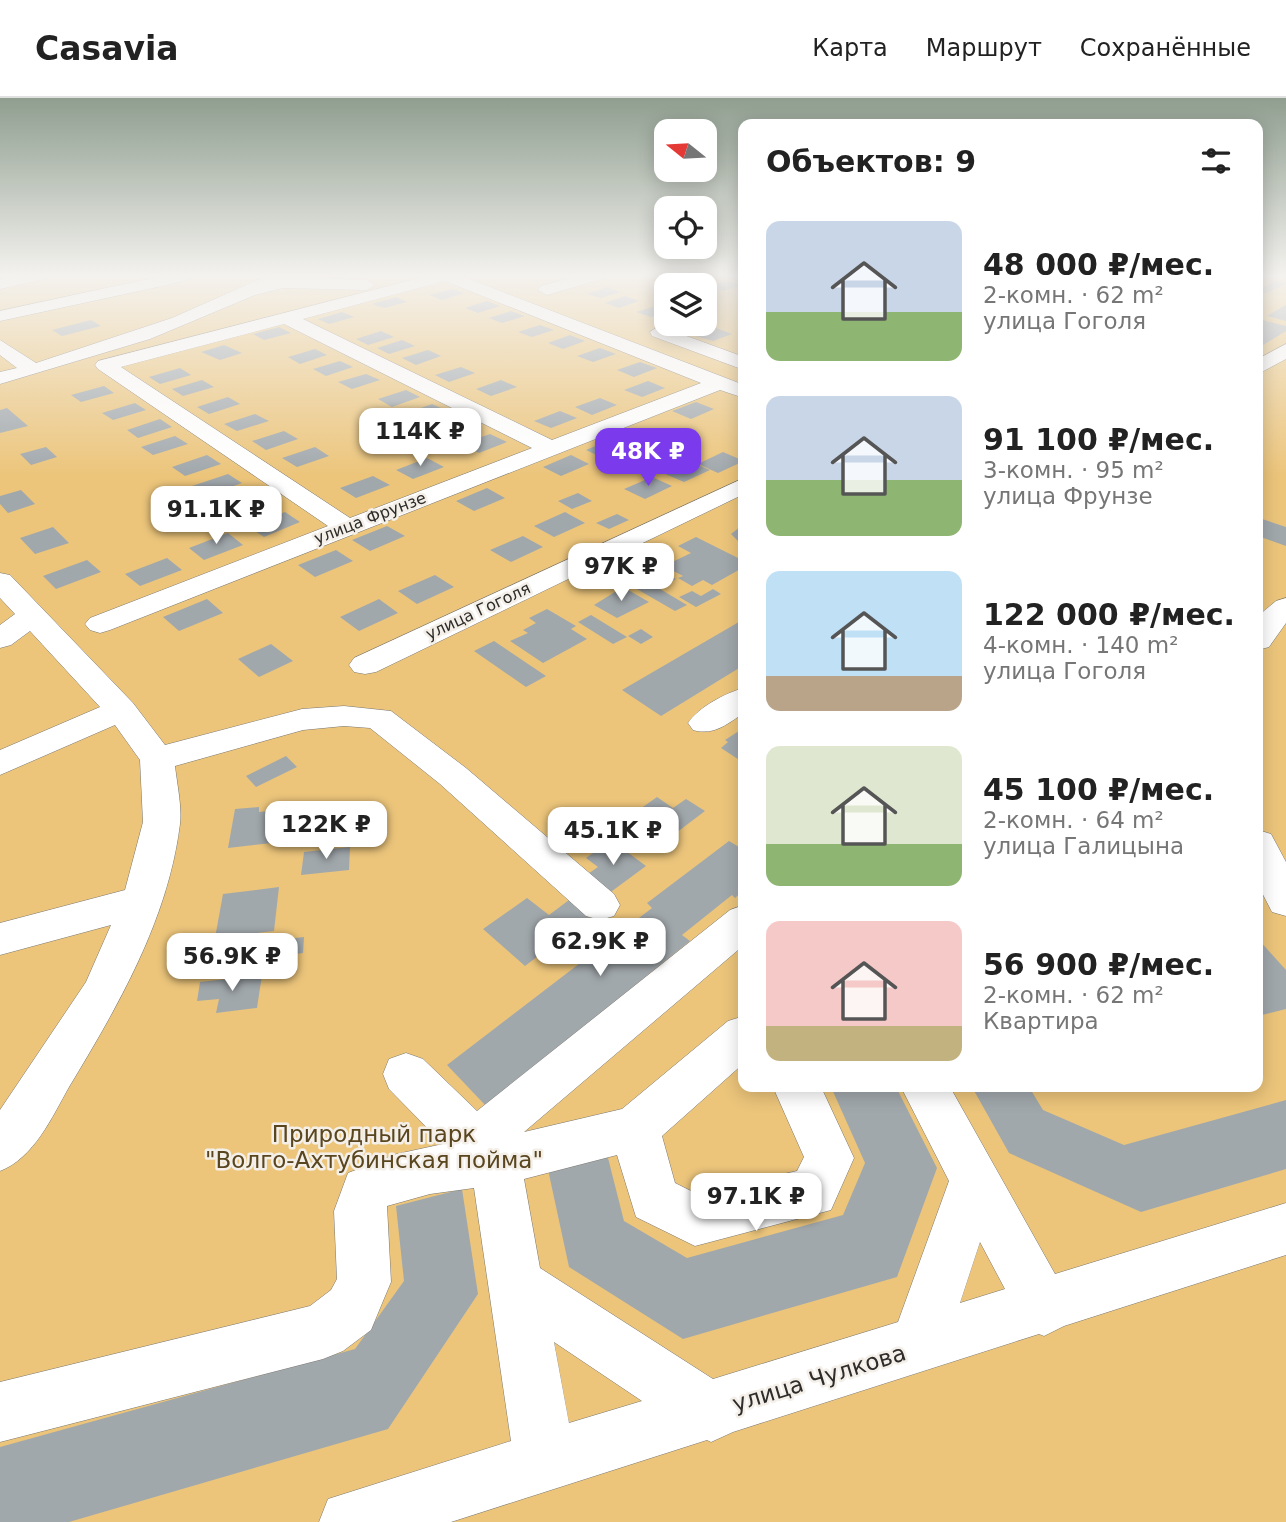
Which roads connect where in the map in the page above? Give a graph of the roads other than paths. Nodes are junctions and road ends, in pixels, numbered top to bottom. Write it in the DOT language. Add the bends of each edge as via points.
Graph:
graph roads {
  1 [pos="114,342"];
  2 [pos="193,342"];
  3 [pos="337,342"];
  4 [pos="619,342"];
  5 [pos="686,342"];
  6 [pos="0,346"];
  7 [pos="1286,351"];
  8 [pos="738,362"];
  9 [pos="1263,365"];
  10 [pos="33,370"];
  11 [pos="0,378"];
  12 [pos="719,383"];
  13 [pos="738,390"];
  14 [pos="551,448"];
  15 [pos="738,488"];
  16 [pos="347,527"];
  17 [pos="0,581"];
  18 [pos="1276,606"];
  19 [pos="32,615"];
  20 [pos="100,624"];
  21 [pos="1263,631"];
  22 [pos="0,639"];
  23 [pos="365,664"];
  24 [pos="738,702"];
  25 [pos="121,710"];
  26 [pos="705,723"];
  27 [pos="157,759"];
  28 [pos="0,763"];
  29 [pos="1269,849"];
  30 [pos="142,901"];
  31 [pos="1286,901"];
  32 [pos="600,905"];
  33 [pos="738,926"];
  34 [pos="0,939"];
  35 [pos="738,1040"];
  36 [pos="406,1074"];
  37 [pos="799,1092"];
  38 [pos="928,1092"];
  39 [pos="635,1128"];
  40 [pos="0,1148"];
  41 [pos="485,1153"];
  42 [pos="975,1180"];
  43 [pos="1286,1229"];
  44 [pos="516,1284"];
  45 [pos="1044,1308"];
  46 [pos="917,1348"];
  47 [pos="0,1412"];
  48 [pos="711,1412"];
  49 [pos="545,1463"];
  50 [pos="351,1522"];
  1 -- 10 [label="street"];
  2 -- 16 [label="street" via="106,365"];
  3 -- 14 [label="street"];
  4 -- 12 [label="street"];
  5 -- 8 [label="street"];
  6 -- 10 [label="street"];
  7 -- 9 [label="street"];
  10 -- 11 [label="street"];
  12 -- 13 [label="street"];
  12 -- 14 [label="street, улица Фрунзе"];
  14 -- 16 [label="street, улица Фрунзе"];
  15 -- 23 [label="street, улица Гоголя"];
  16 -- 20 [label="street, улица Фрунзе"];
  17 -- 19 [label="street"];
  18 -- 21 [label="street"];
  19 -- 22 [label="street"];
  19 -- 25 [label="street"];
  24 -- 26 [label="street"];
  25 -- 27 [label="street"];
  25 -- 28 [label="street"];
  27 -- 30 [label="street" via="162,822"];
  27 -- 32 [label="street" via="302,720 379,718 453,776"];
  29 -- 31 [label="street"];
  30 -- 34 [label="street"];
  30 -- 40 [label="street" via="104,990 29,1111"];
  33 -- 41 [label="street"];
  35 -- 39 [label="street"];
  36 -- 41 [label="street"];
  37 -- 39 [label="street" via="829,1158 813,1192 695,1220 654,1199"];
  38 -- 42 [label="street"];
  39 -- 41 [label="street"];
  41 -- 44 [label="street"];
  41 -- 47 [label="street" via="470,1163 366,1190 360,1211 364,1282 351,1310 323,1331"];
  42 -- 45 [label="street"];
  42 -- 46 [label="street"];
  43 -- 45 [label="street, улица Чулкова"];
  44 -- 48 [label="street"];
  44 -- 49 [label="street"];
  45 -- 46 [label="street, улица Чулкова"];
  46 -- 48 [label="street, улица Чулкова"];
  48 -- 49 [label="street, улица Чулкова"];
  49 -- 50 [label="street, улица Чулкова"];
}
